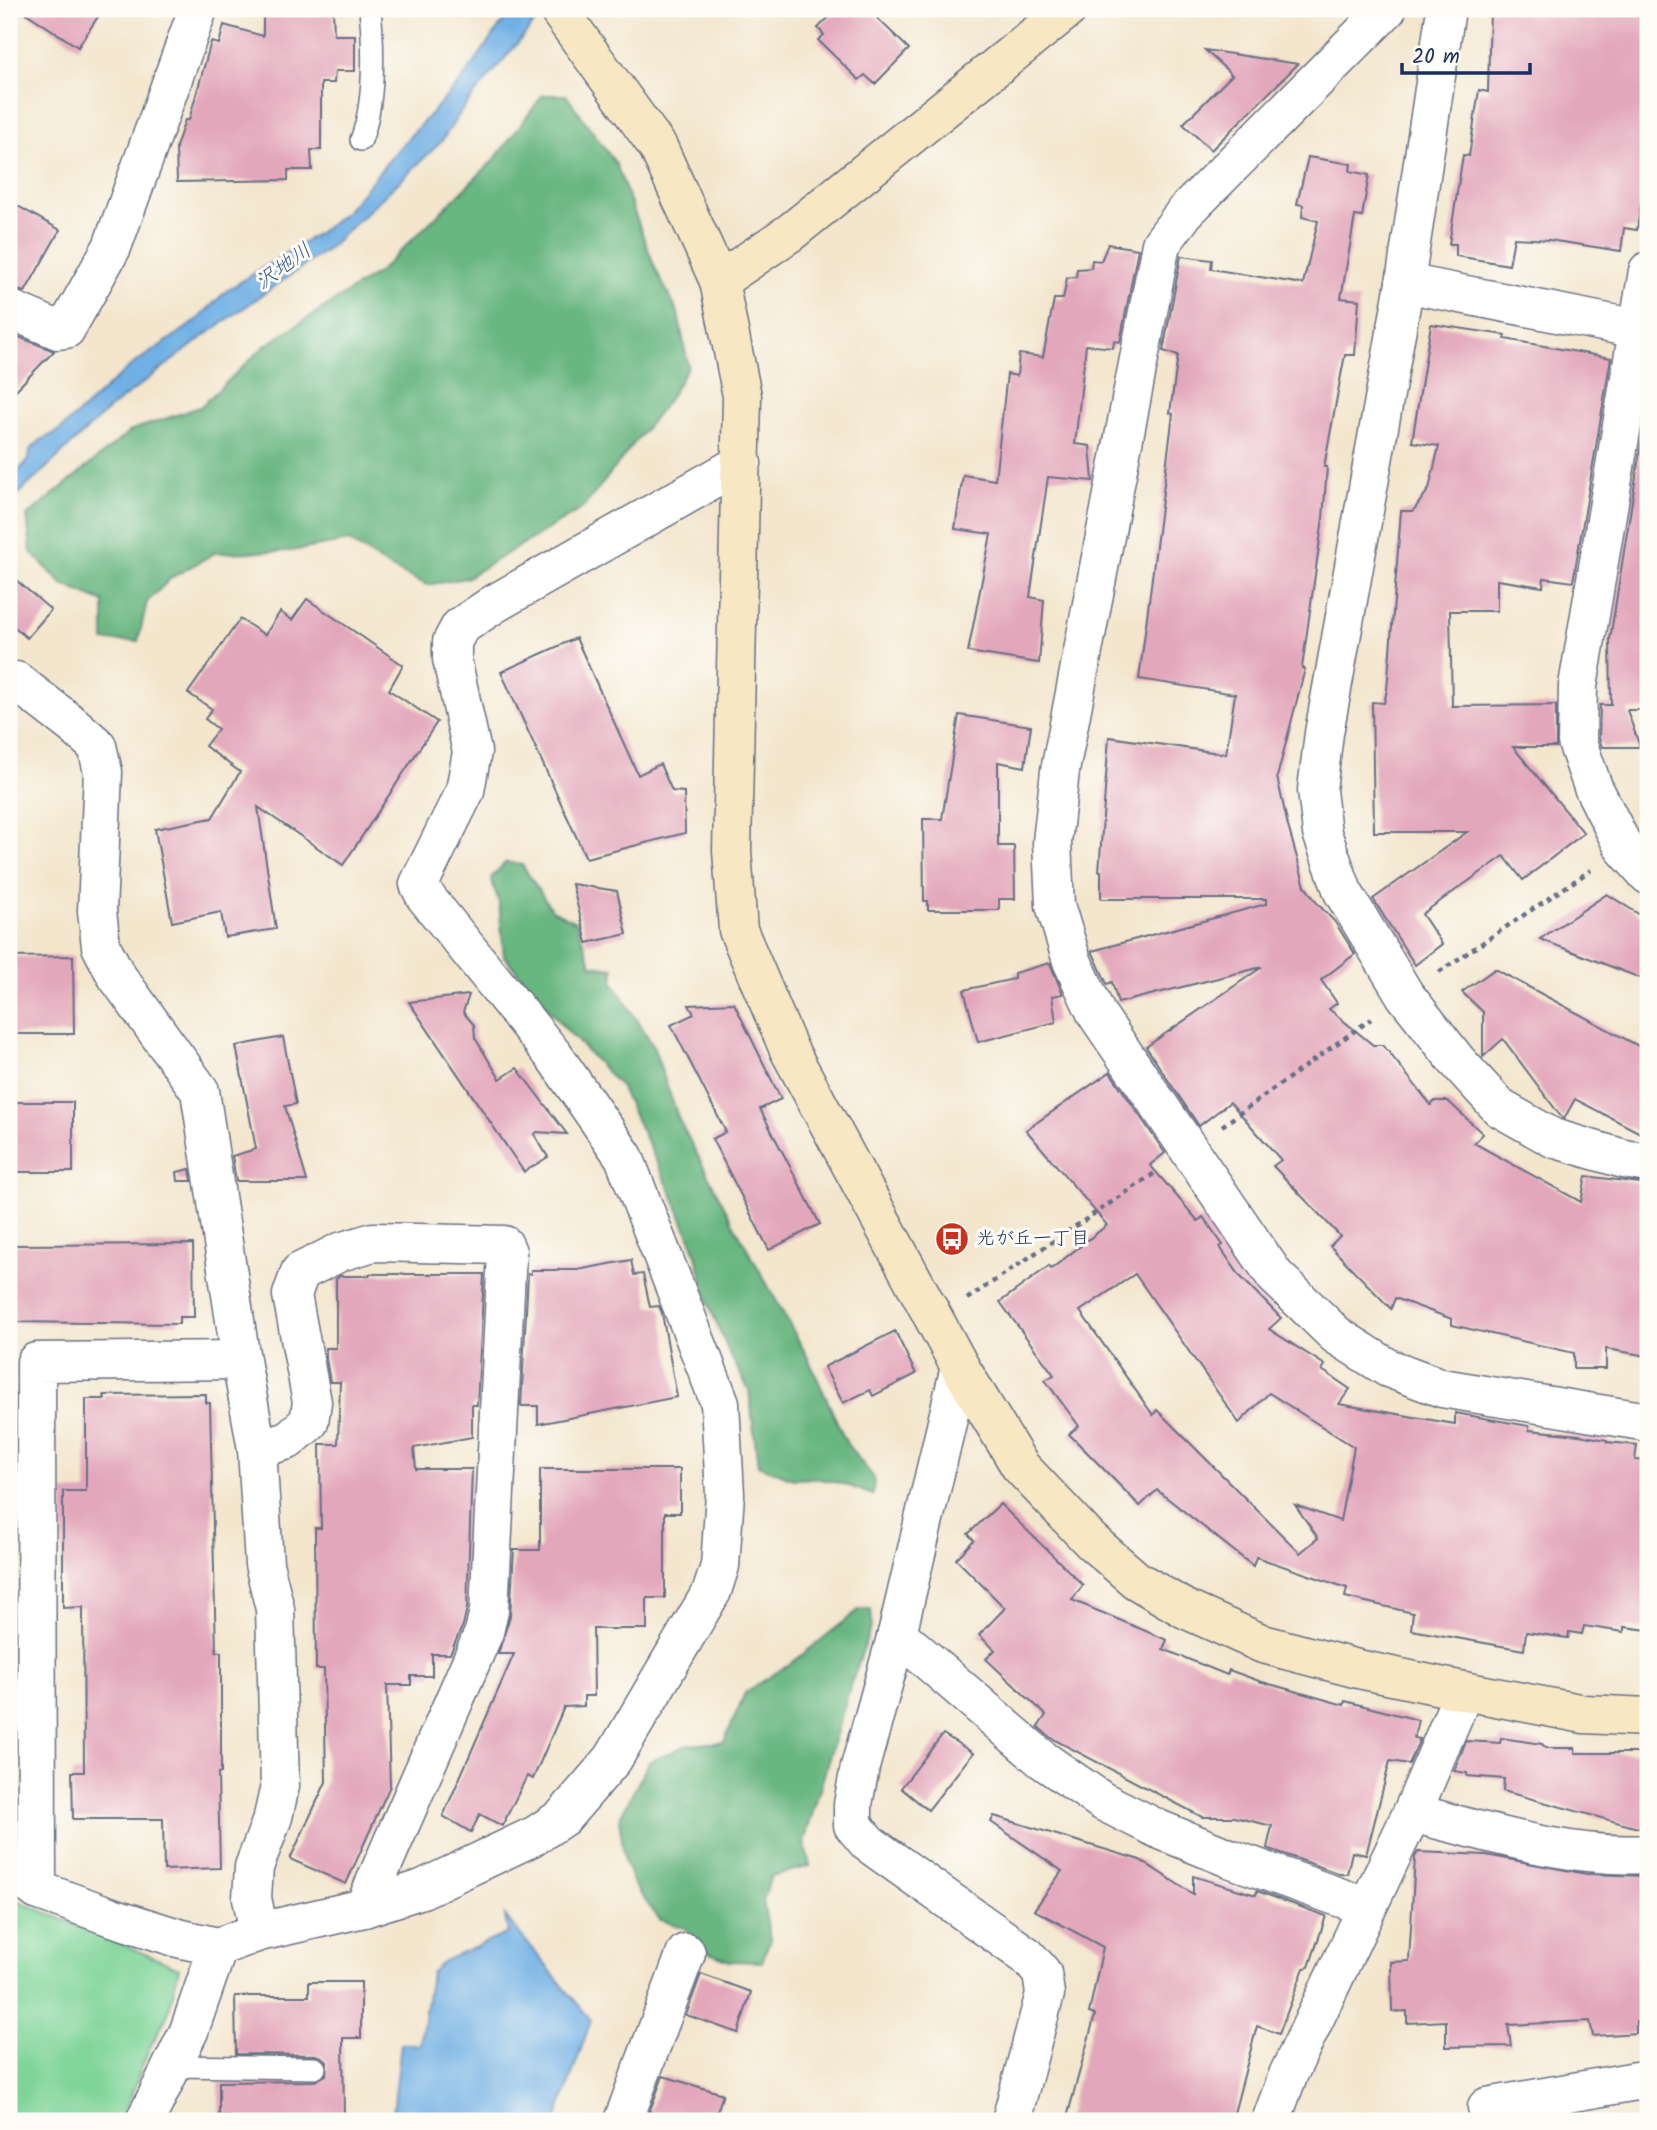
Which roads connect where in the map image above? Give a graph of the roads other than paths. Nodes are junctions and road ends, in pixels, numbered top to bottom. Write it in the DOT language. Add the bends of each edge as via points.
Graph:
graph roads {
  1 [pos="198,9"];
  2 [pos="370,9"];
  3 [pos="558,9"];
  4 [pos="1068,9"];
  5 [pos="1387,9"];
  6 [pos="1446,9"];
  7 [pos="361,140"];
  8 [pos="1648,271"];
  9 [pos="719,281"];
  10 [pos="1405,283"];
  11 [pos="9,309"];
  12 [pos="1643,330"];
  13 [pos="742,463"];
  14 [pos="16,681"];
  15 [pos="1636,861"];
  16 [pos="1648,1163"];
  17 [pos="241,1360"];
  18 [pos="960,1367"];
  19 [pos="1648,1422"];
  20 [pos="257,1448"];
  21 [pos="897,1634"];
  22 [pos="1464,1691"];
  23 [pos="1648,1717"];
  24 [pos="1412,1813"];
  25 [pos="1648,1854"];
  26 [pos="23,1879"];
  27 [pos="1367,1907"];
  28 [pos="364,1908"];
  29 [pos="259,1932"];
  30 [pos="218,1947"];
  31 [pos="686,1954"];
  32 [pos="172,2066"];
  33 [pos="315,2068"];
  34 [pos="1648,2079"];
  35 [pos="1488,2107"];
  36 [pos="145,2121"];
  37 [pos="623,2121"];
  38 [pos="1011,2121"];
  39 [pos="1271,2121"];
  1 -- 11 [label="street" via="112,247 66,329 58,330"];
  2 -- 7 [label="lane" via="369,111"];
  3 -- 9 [label="street" via="658,147"];
  4 -- 9 [label="street" via="791,232"];
  5 -- 19 [label="street" via="1185,212 1161,244 1060,771 1052,842 1055,905 1072,961 1096,1013 1275,1276 1336,1335 1388,1368 1442,1388"];
  6 -- 10 [label="street"];
  8 -- 12 [label="street"];
  9 -- 13 [label="street" via="743,396"];
  10 -- 12 [label="street"];
  10 -- 16 [label="street" via="1324,733 1317,790 1322,833 1343,892 1405,995 1500,1108 1553,1138"];
  12 -- 15 [label="street" via="1578,685 1577,742 1593,787"];
  13 -- 18 [label="street" via="732,850 738,929 789,1050"];
  13 -- 28 [label="street" via="460,627 452,642 452,659 472,752 465,791 419,884 554,1056 624,1157 720,1403 725,1494 720,1566 712,1591 613,1759 563,1817 536,1835 422,1889"];
  14 -- 17 [label="street" via="97,746 103,772 97,911 101,946 116,975 200,1091"];
  17 -- 20 [label="street"];
  17 -- 26 [label="street" via="36,1363"];
  18 -- 21 [label="street"];
  18 -- 22 [label="street" via="1020,1466 1091,1541 1136,1580 1185,1609 1263,1644"];
  20 -- 28 [label="street" via="288,1440 309,1422 312,1402 292,1295 300,1272 373,1242 504,1245 489,1611 484,1632"];
  20 -- 29 [label="street" via="264,1564 275,1609 280,1786 254,1867 252,1898"];
  21 -- 27 [label="street" via="1043,1760 1102,1801 1229,1858"];
  21 -- 38 [label="street" via="860,1767 852,1825 868,1843 1027,1956 1042,1973 1045,1994"];
  22 -- 23 [label="street" via="1584,1714"];
  22 -- 24 [label="street"];
  24 -- 25 [label="street" via="1578,1851"];
  24 -- 27 [label="street"];
  26 -- 30 [label="street" via="112,1917"];
  27 -- 39 [label="street"];
  28 -- 29 [label="street"];
  29 -- 30 [label="street"];
  30 -- 32 [label="street"];
  31 -- 37 [label="street"];
  32 -- 33 [label="lane"];
  32 -- 36 [label="street"];
  34 -- 35 [label="street"];
}
